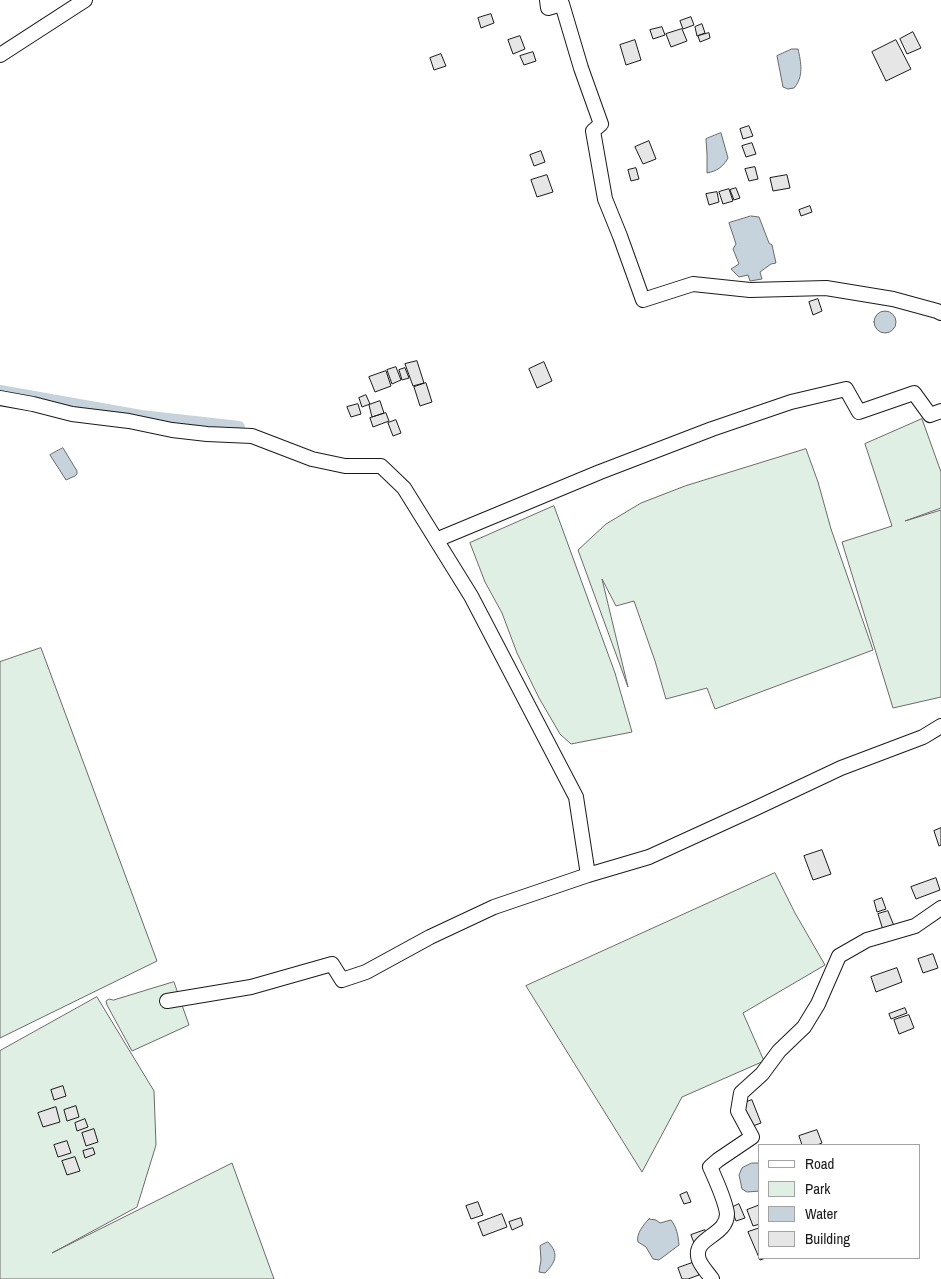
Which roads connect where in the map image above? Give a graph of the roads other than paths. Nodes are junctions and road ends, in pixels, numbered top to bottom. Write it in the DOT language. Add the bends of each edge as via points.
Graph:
graph roads {
  1 [pos="85,0"];
  2 [pos="547,0"];
  3 [pos="0,55"];
  4 [pos="941,313"];
  5 [pos="0,398"];
  6 [pos="941,411"];
  7 [pos="436,540"];
  8 [pos="941,726"];
  9 [pos="588,875"];
  10 [pos="941,908"];
  11 [pos="167,1001"];
  12 [pos="712,1279"];
  1 -- 3 [label="street"];
  2 -- 4 [label="street" via="548,8 562,4 601,124 593,131 605,198 643,300 693,284 750,290 826,288 893,299"];
  5 -- 7 [label="street" via="72,414 172,430 252,436 312,459 345,466 381,466 404,488"];
  6 -- 7 [label="street" via="930,415 914,393 859,412 846,389 791,402 610,469"];
  7 -- 9 [label="street" via="471,596 576,797"];
  8 -- 9 [label="street" via="923,737 841,768 649,857"];
  9 -- 11 [label="street" via="494,907 366,972 342,980 332,964 251,987"];
  10 -- 12 [label="street" via="915,926 867,940 839,956 804,1027 741,1093 738,1111 752,1137 710,1167 727,1215 722,1228 698,1248 699,1260"];
}
